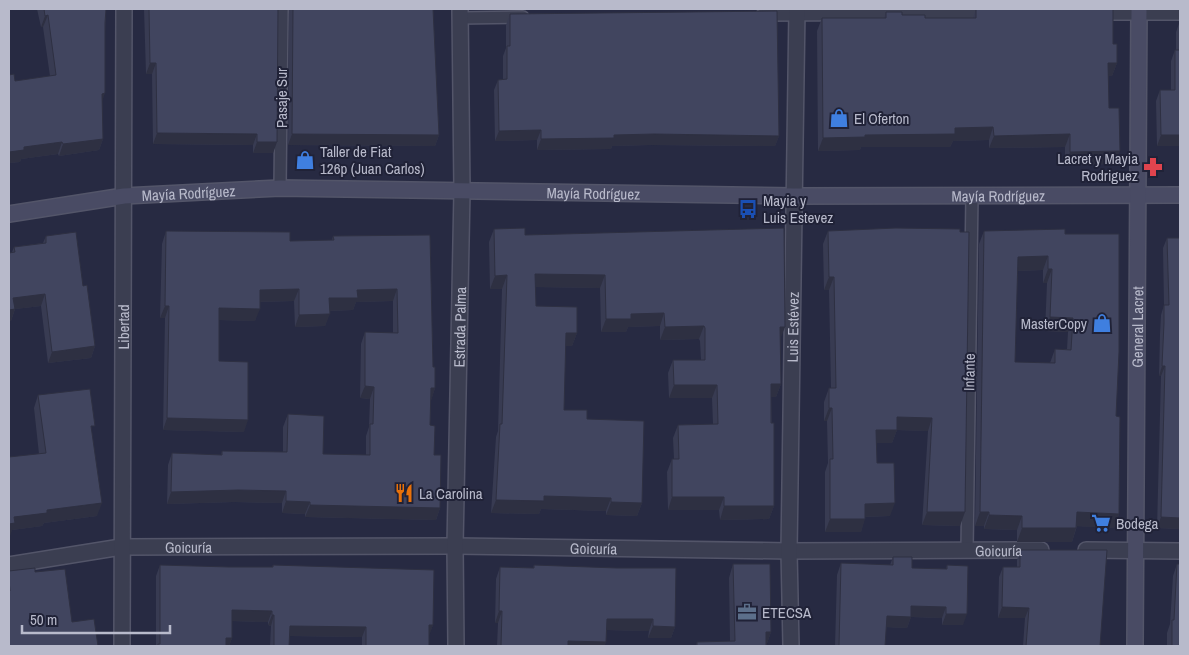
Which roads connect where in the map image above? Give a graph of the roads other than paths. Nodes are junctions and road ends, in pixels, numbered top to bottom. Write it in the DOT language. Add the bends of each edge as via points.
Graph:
graph roads {
  1 [pos="124,9"];
  2 [pos="282,9"];
  3 [pos="797,12"];
  4 [pos="1139,12"];
  5 [pos="460,13"];
  6 [pos="1002,14"];
  7 [pos="1090,14"];
  8 [pos="1180,14"];
  9 [pos="747,15"];
  10 [pos="539,17"];
  11 [pos="280,188"];
  12 [pos="462,191"];
  13 [pos="1139,194"];
  14 [pos="972,195"];
  15 [pos="1180,195"];
  16 [pos="124,196"];
  17 [pos="794,196"];
  18 [pos="9,214"];
  19 [pos="121,546"];
  20 [pos="455,546"];
  21 [pos="967,550"];
  22 [pos="1053,550"];
  23 [pos="1072,550"];
  24 [pos="1136,550"];
  25 [pos="790,551"];
  26 [pos="1180,551"];
  27 [pos="9,565"];
  28 [pos="122,646"];
  29 [pos="456,646"];
  30 [pos="791,646"];
  31 [pos="1135,646"];
  1 -- 16 [label="street, Libertad"];
  2 -- 11 [label="lane, Pasaje Sur"];
  3 -- 6 [label="lane"];
  3 -- 9 [label="lane"];
  3 -- 17 [label="street, Luis Estévez"];
  4 -- 7 [label="lane"];
  4 -- 8 [label="lane"];
  4 -- 13 [label="main road, General Lacret"];
  5 -- 10 [label="lane"];
  5 -- 12 [label="street, Estrada Palma"];
  11 -- 12 [label="main road, Mayía Rodríguez"];
  11 -- 16 [label="main road, Mayía Rodríguez"];
  12 -- 17 [label="main road, Mayía Rodríguez"];
  12 -- 20 [label="street, Estrada Palma"];
  13 -- 14 [label="main road, Mayía Rodríguez"];
  13 -- 15 [label="main road, Mayía Rodríguez"];
  13 -- 24 [label="main road, General Lacret"];
  14 -- 17 [label="main road, Mayía Rodríguez"];
  14 -- 21 [label="lane, Infante"];
  16 -- 18 [label="main road, Mayía Rodríguez"];
  16 -- 19 [label="street, Libertad"];
  17 -- 25 [label="street, Luis Estévez"];
  19 -- 20 [label="street, Goicuría"];
  19 -- 27 [label="street, Goicuría"];
  19 -- 28 [label="street, Libertad"];
  20 -- 25 [label="street, Goicuría"];
  20 -- 29 [label="street, Estrada Palma"];
  21 -- 22 [label="street, Goicuría"];
  21 -- 25 [label="street, Goicuría"];
  23 -- 24 [label="street"];
  24 -- 26 [label="street"];
  24 -- 31 [label="main road, General Lacret"];
  25 -- 30 [label="street, Luis Estévez"];
}
